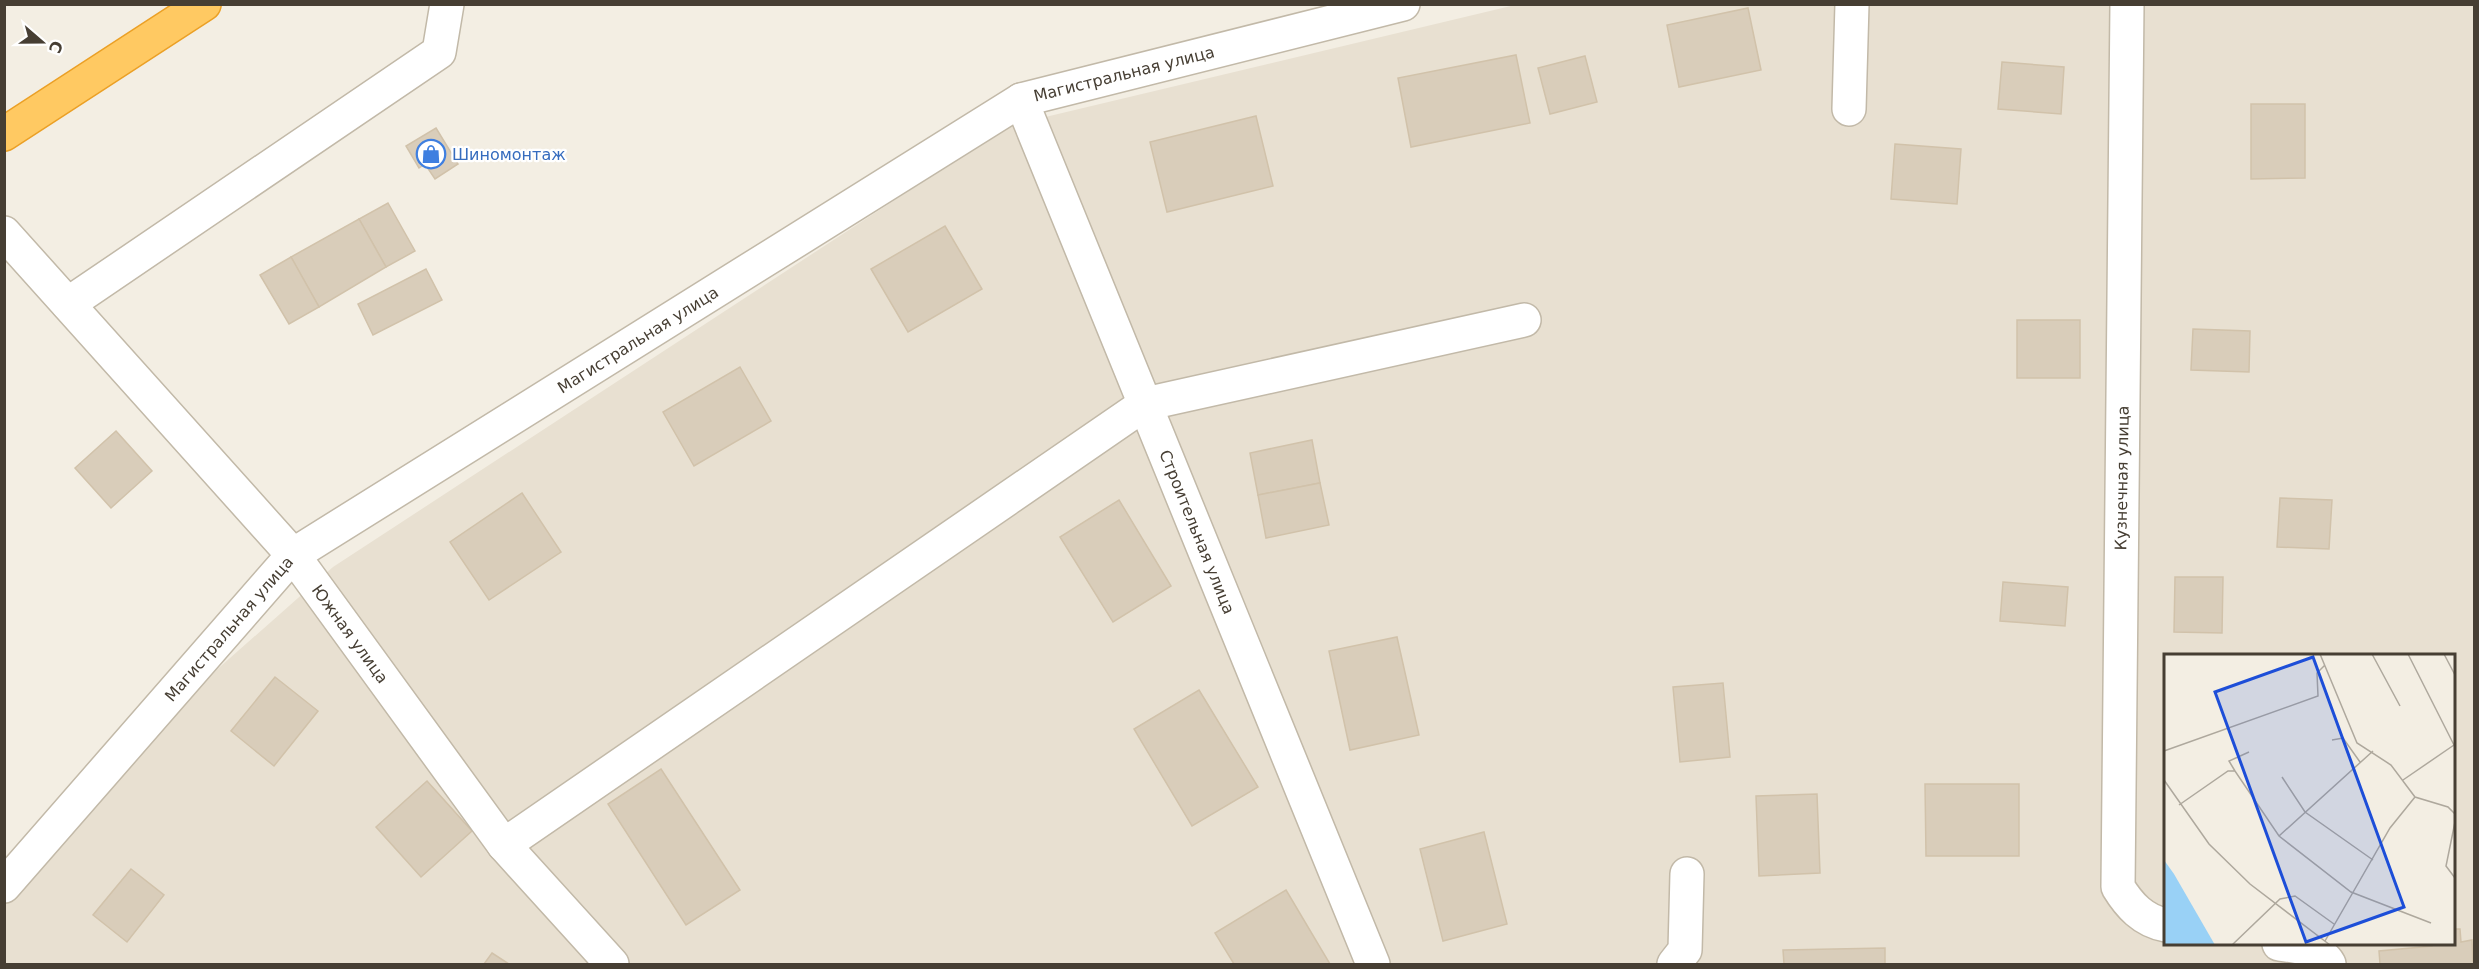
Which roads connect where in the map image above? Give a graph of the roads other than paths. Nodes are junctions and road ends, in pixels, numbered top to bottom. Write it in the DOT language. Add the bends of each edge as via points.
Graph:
graph roads {
  1 [pos="204,4"];
  2 [pos="447,4"];
  3 [pos="1403,4"];
  4 [pos="1851,4"];
  5 [pos="2127,4"];
  6 [pos="1021,100"];
  7 [pos="1849,109"];
  8 [pos="4,134"];
  9 [pos="4,233"];
  10 [pos="68,304"];
  11 [pos="1524,320"];
  12 [pos="1145,404"];
  13 [pos="292,555"];
  14 [pos="504,844"];
  15 [pos="1687,874"];
  16 [pos="4,886"];
  17 [pos="2164,925"];
  18 [pos="2283,945"];
  19 [pos="612,964"];
  20 [pos="1373,964"];
  21 [pos="1674,964"];
  22 [pos="2329,964"];
  1 -- 8 [label="highway"];
  2 -- 10 [label="street" via="439,52"];
  3 -- 6 [label="street, Магистральная улица"];
  4 -- 7 [label="street"];
  5 -- 17 [label="street, Кузнечная улица" via="2118,887 2130,906"];
  6 -- 12 [label="street, Строительная улица"];
  6 -- 13 [label="street, Магистральная улица"];
  9 -- 10 [label="street, Южная улица"];
  10 -- 13 [label="street, Южная улица"];
  11 -- 12 [label="street"];
  12 -- 14 [label="street"];
  12 -- 20 [label="street, Строительная улица"];
  13 -- 14 [label="street, Южная улица"];
  13 -- 16 [label="street, Магистральная улица"];
  14 -- 19 [label="street, Южная улица"];
  15 -- 21 [label="street" via="1684,950"];
  18 -- 22 [label="street" via="2312,951"];
}
